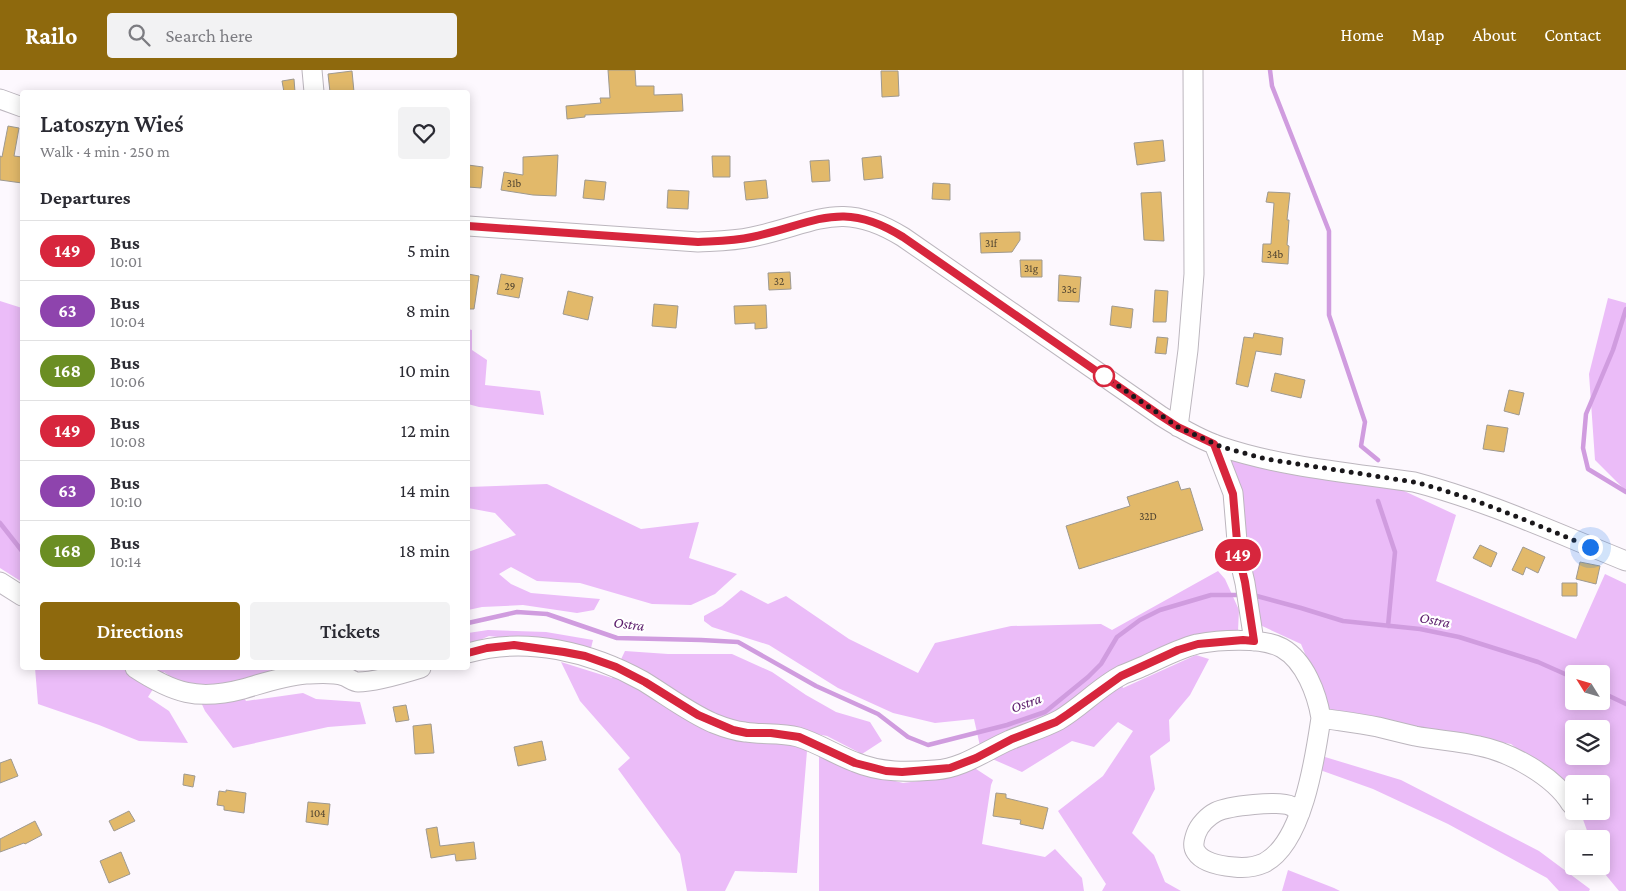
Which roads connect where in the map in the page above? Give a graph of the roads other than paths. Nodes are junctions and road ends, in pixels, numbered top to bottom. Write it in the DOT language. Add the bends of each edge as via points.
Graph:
graph roads {
  1 [pos="312,70"];
  2 [pos="1194,70"];
  3 [pos="314,90"];
  4 [pos="0,99"];
  5 [pos="20,106"];
  6 [pos="470,226"];
  7 [pos="1178,427"];
  8 [pos="1214,444"];
  9 [pos="1626,561"];
  10 [pos="0,582"];
  11 [pos="20,595"];
  12 [pos="1254,641"];
  13 [pos="470,652"];
  14 [pos="138,670"];
  15 [pos="414,670"];
  16 [pos="1321,718"];
  17 [pos="1565,797"];
  18 [pos="1300,813"];
  1 -- 3 [label="street"];
  2 -- 7 [label="street" via="1194,274"];
  4 -- 5 [label="street"];
  6 -- 7 [label="street" via="706,242 753,237 833,216 867,219 903,237"];
  7 -- 8 [label="street"];
  8 -- 9 [label="street" via="1266,459 1435,487"];
  8 -- 12 [label="street" via="1233,494 1238,553"];
  10 -- 11 [label="street"];
  12 -- 13 [label="street" via="1198,644 1178,650 1121,676 1056,722 1012,739 976,758 950,768 902,772 855,763 799,737 733,730 692,712 616,667 592,658 514,645"];
  12 -- 16 [label="street" via="1282,648 1292,656 1310,683"];
  14 -- 15 [label="street" via="178,691 200,694 240,689 289,676 334,674 357,682"];
  16 -- 17 [label="street" via="1479,746 1504,754 1530,767"];
  16 -- 18 [label="street"];
  18 -- 18 [label="street" via="1286,841 1263,863 1247,867 1230,866 1201,858 1196,851 1193,841 1197,830 1215,812 1275,804 1290,805"];
}
